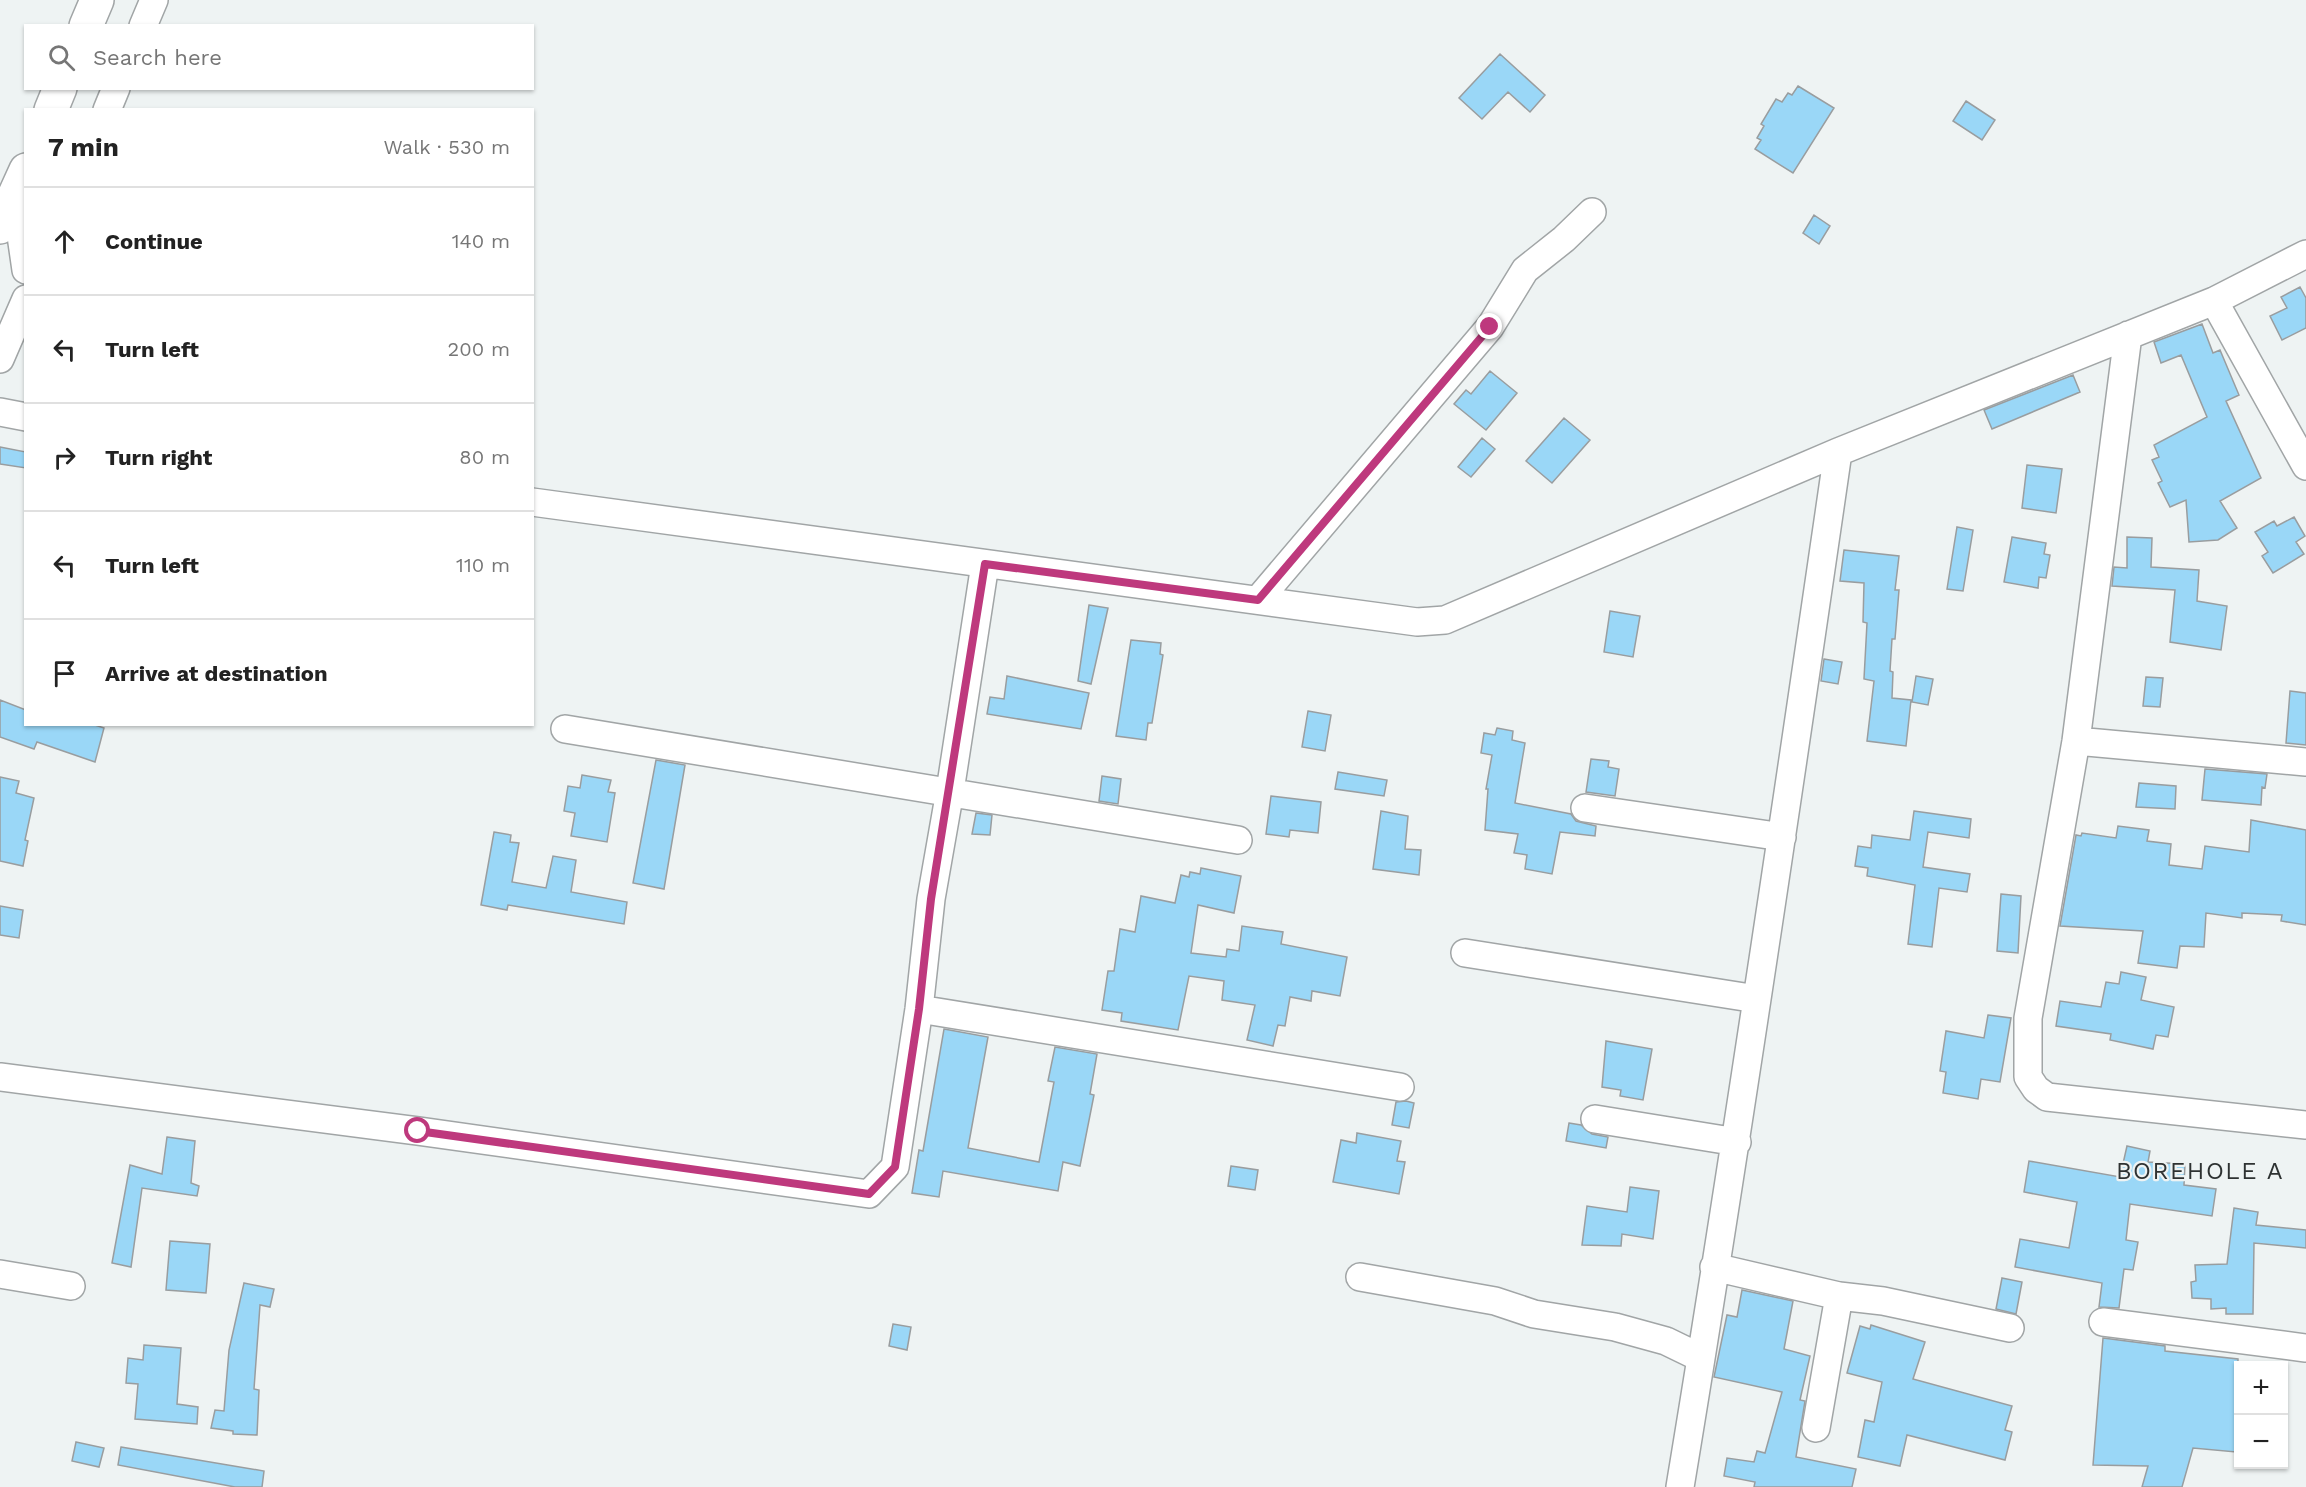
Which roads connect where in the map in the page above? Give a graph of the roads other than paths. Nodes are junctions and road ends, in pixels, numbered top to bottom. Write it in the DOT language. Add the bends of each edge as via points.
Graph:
graph roads {
  1 [pos="97,0"];
  2 [pos="154,0"];
  3 [pos="87,24"];
  4 [pos="144,24"];
  5 [pos="59,90"];
  6 [pos="115,90"];
  7 [pos="52,108"];
  8 [pos="108,108"];
  9 [pos="20,182"];
  10 [pos="1592,212"];
  11 [pos="0,227"];
  12 [pos="24,241"];
  13 [pos="2306,254"];
  14 [pos="2214,301"];
  15 [pos="24,304"];
  16 [pos="2128,335"];
  17 [pos="0,359"];
  18 [pos="0,412"];
  19 [pos="24,417"];
  20 [pos="1838,452"];
  21 [pos="2306,466"];
  22 [pos="534,502"];
  23 [pos="985,564"];
  24 [pos="1258,600"];
  25 [pos="565,729"];
  26 [pos="2076,741"];
  27 [pos="2306,762"];
  28 [pos="950,791"];
  29 [pos="1585,808"];
  30 [pos="1782,837"];
  31 [pos="1238,840"];
  32 [pos="1465,953"];
  33 [pos="1757,999"];
  34 [pos="919,1009"];
  35 [pos="0,1077"];
  36 [pos="1400,1087"];
  37 [pos="1595,1119"];
  38 [pos="2306,1125"];
  39 [pos="1737,1142"];
  40 [pos="1714,1267"];
  41 [pos="0,1274"];
  42 [pos="1360,1277"];
  43 [pos="71,1286"];
  44 [pos="1839,1296"];
  45 [pos="2103,1322"];
  46 [pos="2010,1328"];
  47 [pos="2306,1348"];
  48 [pos="1701,1358"];
  49 [pos="1816,1428"];
  50 [pos="1680,1487"];
  1 -- 3 [label="highway"];
  2 -- 4 [label="street"];
  5 -- 7 [label="highway"];
  6 -- 8 [label="street"];
  9 -- 11 [label="highway"];
  9 -- 12 [label="street"];
  10 -- 24 [label="street" via="1525,270 1490,327"];
  13 -- 14 [label="street"];
  14 -- 16 [label="street"];
  14 -- 21 [label="street"];
  15 -- 17 [label="street"];
  16 -- 20 [label="street"];
  16 -- 26 [label="street"];
  18 -- 19 [label="street"];
  20 -- 24 [label="street" via="1445,620 1417,622"];
  20 -- 30 [label="street"];
  22 -- 23 [label="street"];
  23 -- 24 [label="street"];
  23 -- 28 [label="street"];
  25 -- 28 [label="street"];
  26 -- 27 [label="street"];
  26 -- 38 [label="street" via="2028,1018 2028,1077 2047,1097"];
  28 -- 31 [label="street"];
  28 -- 34 [label="street" via="931,899"];
  29 -- 30 [label="street"];
  30 -- 33 [label="street"];
  32 -- 33 [label="street"];
  33 -- 39 [label="street"];
  34 -- 35 [label="street" via="895,1167 869,1194"];
  34 -- 36 [label="street"];
  37 -- 39 [label="street"];
  39 -- 40 [label="street"];
  40 -- 44 [label="street"];
  40 -- 48 [label="street"];
  41 -- 43 [label="street"];
  42 -- 48 [label="street" via="1615,1327 1666,1341"];
  44 -- 46 [label="street"];
  44 -- 49 [label="street"];
  45 -- 47 [label="street"];
  48 -- 50 [label="street"];
}
